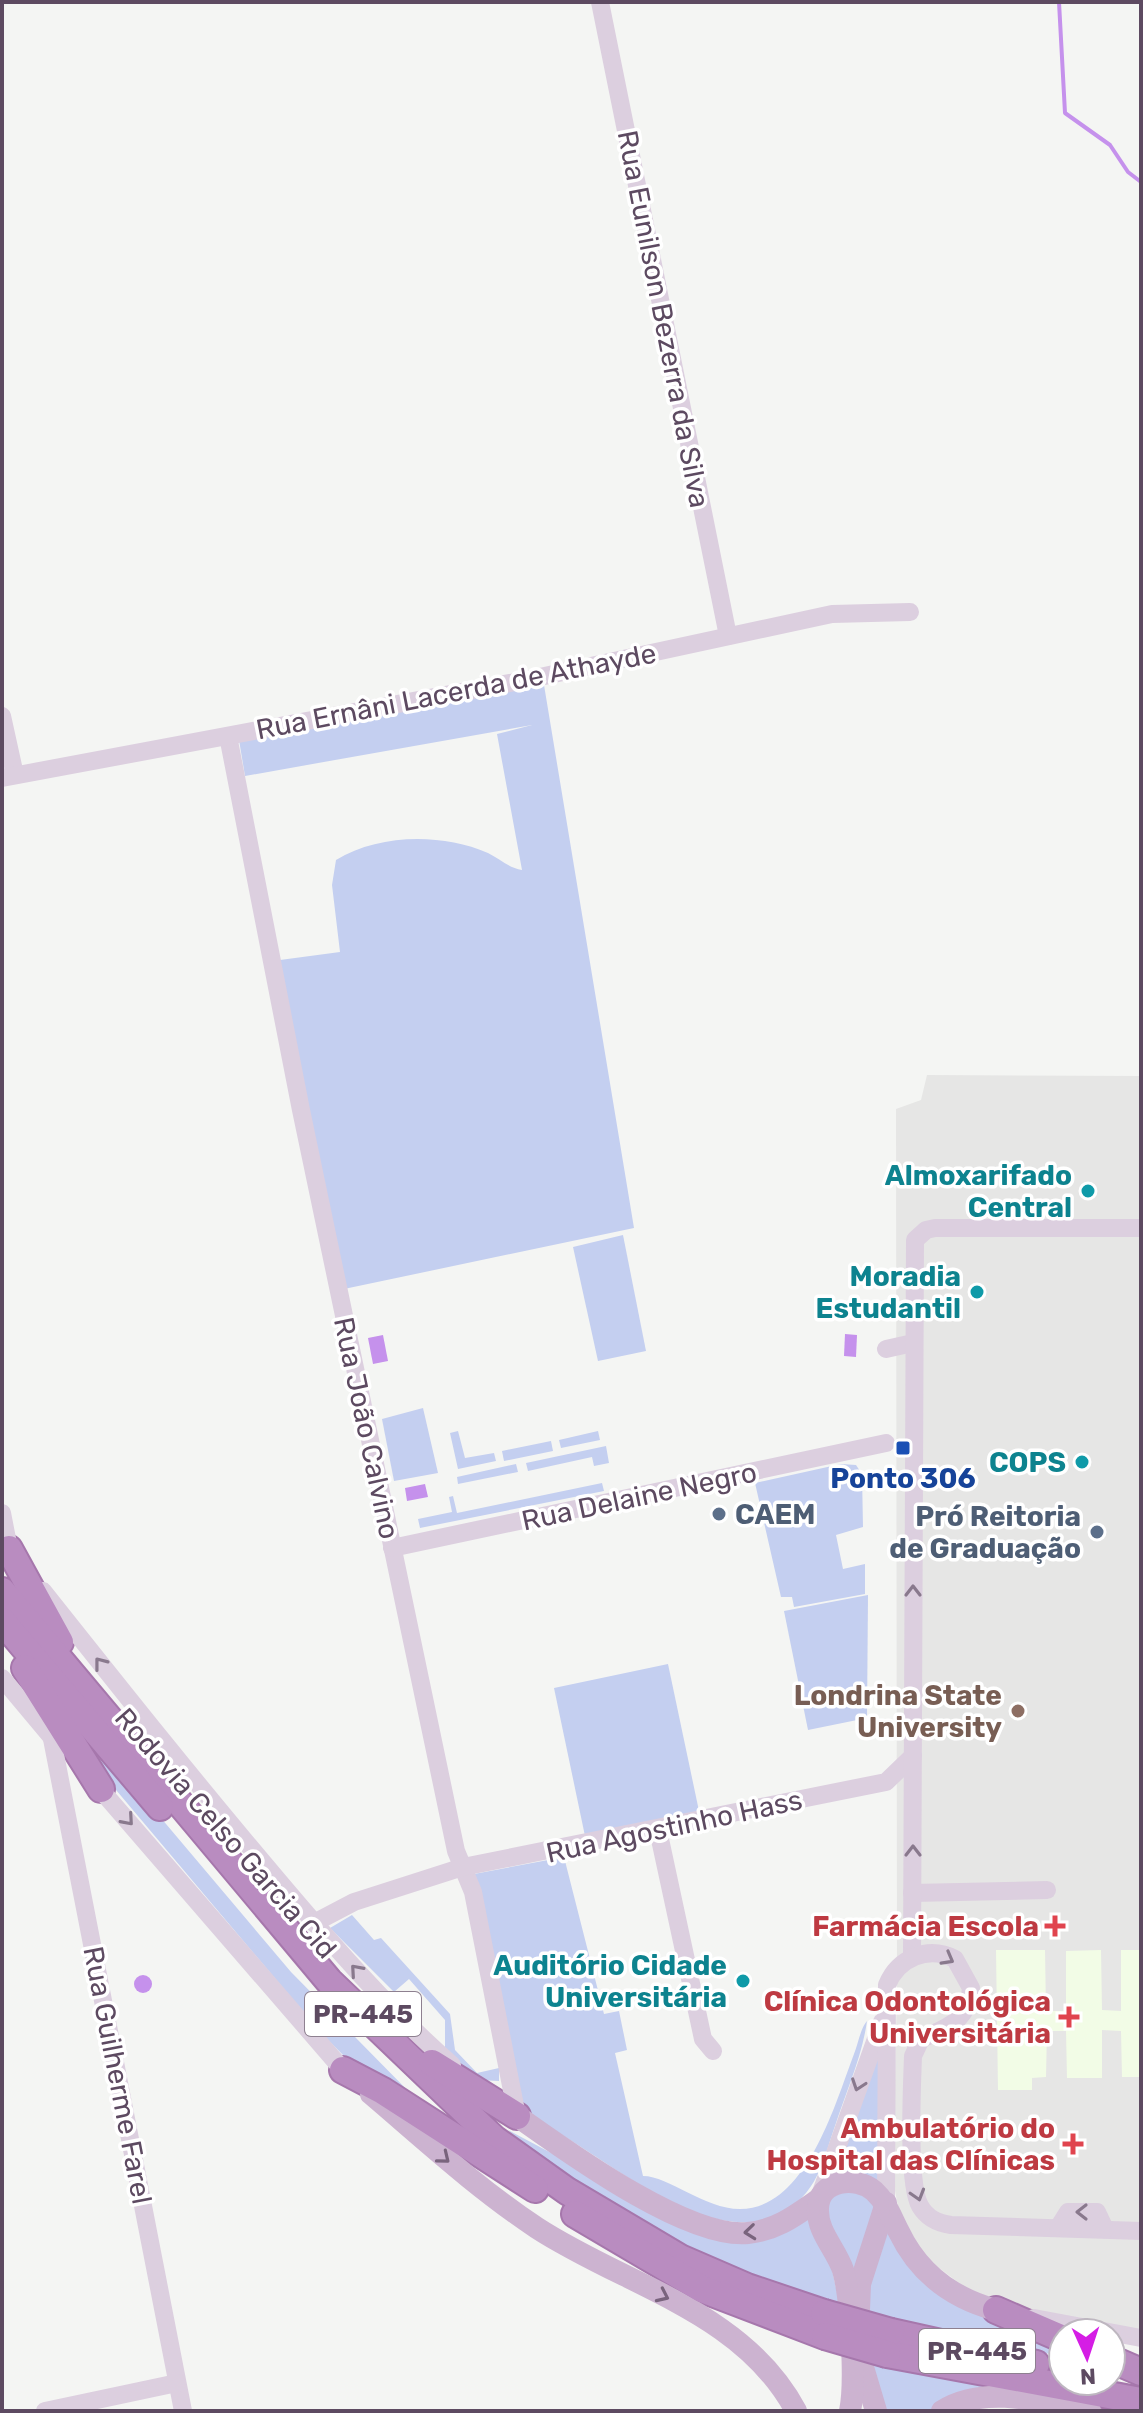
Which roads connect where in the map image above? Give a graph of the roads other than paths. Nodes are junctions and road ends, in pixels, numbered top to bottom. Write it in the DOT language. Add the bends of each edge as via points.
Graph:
graph roads {
  1 [pos="600,2"];
  2 [pos="910,612"];
  3 [pos="728,636"];
  4 [pos="2,716"];
  5 [pos="228,736"];
  6 [pos="8,776"];
  7 [pos="1141,1228"];
  8 [pos="913,1343"];
  9 [pos="886,1349"];
  10 [pos="886,1443"];
  11 [pos="2,1513"];
  12 [pos="6,1545"];
  13 [pos="392,1548"];
  14 [pos="2,1591"];
  15 [pos="2,1624"];
  16 [pos="2,1678"];
  17 [pos="87,1691"];
  18 [pos="52,1739"];
  19 [pos="913,1756"];
  20 [pos="101,1789"];
  21 [pos="658,1830"];
  22 [pos="463,1867"];
  23 [pos="1047,1890"];
  24 [pos="912,1893"];
  25 [pos="314,1923"];
  26 [pos="912,1957"];
  27 [pos="329,1981"];
  28 [pos="887,2012"];
  29 [pos="713,2051"];
  30 [pos="343,2070"];
  31 [pos="517,2116"];
  32 [pos="535,2189"];
  33 [pos="819,2199"];
  34 [pos="886,2203"];
  35 [pos="1141,2231"];
  36 [pos="996,2310"];
  37 [pos="824,2324"];
  38 [pos="1047,2332"];
  39 [pos="1141,2338"];
  40 [pos="889,2343"];
  41 [pos="1047,2367"];
  42 [pos="177,2383"];
  43 [pos="1141,2401"];
  44 [pos="1049,2408"];
  45 [pos="45,2411"];
  46 [pos="183,2411"];
  47 [pos="796,2411"];
  48 [pos="850,2411"];
  49 [pos="876,2411"];
  50 [pos="942,2411"];
  51 [pos="1090,2411"];
  1 -- 3 [label="street, Rua Eunilson Bezerra da Silva"];
  2 -- 3 [label="street, Rua Ernâni Lacerda de Athayde" via="832,614"];
  3 -- 5 [label="street, Rua Ernâni Lacerda de Athayde"];
  4 -- 6 [label="street"];
  5 -- 6 [label="street, Rua Ernâni Lacerda de Athayde"];
  5 -- 13 [label="street, Rua João Calvino"];
  7 -- 8 [label="street" via="926,1230 915,1240"];
  8 -- 9 [label="street"];
  19 -- 8 [label="street, one-way"];
  10 -- 13 [label="street, Rua Delaine Negro"];
  11 -- 12 [label="street"];
  12 -- 17 [label="highway"];
  25 -- 12 [label="street, Rodovia Celso Garcia Cid / PR-445, one-way"];
  13 -- 22 [label="street, Rua João Calvino"];
  14 -- 17 [label="highway, Rodovia Celso Garcia Cid / PR-445"];
  15 -- 20 [label="highway"];
  15 -- 32 [label="highway, Rodovia Celso Garcia Cid / PR-445" via="271,1937 378,2053"];
  16 -- 18 [label="street, PR-445"];
  17 -- 27 [label="highway, Rodovia Celso Garcia Cid / PR-445"];
  18 -- 20 [label="street, PR-445"];
  18 -- 42 [label="street, Rua Guilherme Farel"];
  19 -- 21 [label="street, Rua Agostinho Hass" via="886,1782"];
  24 -- 19 [label="street, one-way"];
  20 -- 30 [label="street, PR-445, one-way"];
  21 -- 22 [label="street, Rua Agostinho Hass"];
  21 -- 29 [label="street" via="703,2039"];
  22 -- 25 [label="street, Rua Agostinho Hass" via="354,1902"];
  22 -- 31 [label="street, Rua João Calvino" via="473,1892"];
  23 -- 24 [label="street"];
  24 -- 26 [label="street"];
  31 -- 25 [label="street, Rodovia Celso Garcia Cid / PR-445, one-way" via="432,2048"];
  26 -- 28 [label="street" via="887,1985"];
  26 -- 35 [label="street, one-way" via="935,1952 949,1956 971,1988 966,2012 948,2028 921,2039 915,2051 914,2175 920,2206 931,2219 951,2225 1058,2228 1068,2212 1097,2212 1105,2229"];
  27 -- 31 [label="highway" via="451,2077"];
  27 -- 37 [label="highway, Rodovia Celso Garcia Cid / PR-445" via="494,2139 567,2191 680,2258"];
  28 -- 33 [label="street, one-way"];
  28 -- 34 [label="street"];
  30 -- 32 [label="highway"];
  30 -- 47 [label="main road, PR-445, one-way" via="438,2153 530,2223 726,2329 769,2369"];
  33 -- 31 [label="main road, Rodovia Celso Garcia Cid / PR-445, one-way" via="765,2230 714,2230 620,2184"];
  32 -- 37 [label="highway, Rodovia Celso Garcia Cid / PR-445" via="612,2240 702,2289"];
  33 -- 34 [label="main road, Rodovia Celso Garcia Cid" via="832,2186 852,2181 871,2188"];
  33 -- 48 [label="main road" via="820,2225 846,2284"];
  34 -- 36 [label="main road" via="907,2250 932,2278 960,2298"];
  34 -- 49 [label="main road" via="859,2302 863,2371"];
  36 -- 38 [label="highway"];
  36 -- 39 [label="street"];
  37 -- 40 [label="highway, Rodovia Celso Garcia Cid, bridge"];
  40 -- 41 [label="highway, Rodovia Celso Garcia Cid / PR-445"];
  40 -- 43 [label="highway, Rodovia Celso Garcia Cid / PR-445"];
  42 -- 45 [label="street"];
  42 -- 46 [label="street, Rua Guilherme Farel"];
  44 -- 50 [label="main road, PR-445" via="979,2398"];
  44 -- 51 [label="main road, PR-445"];
}
